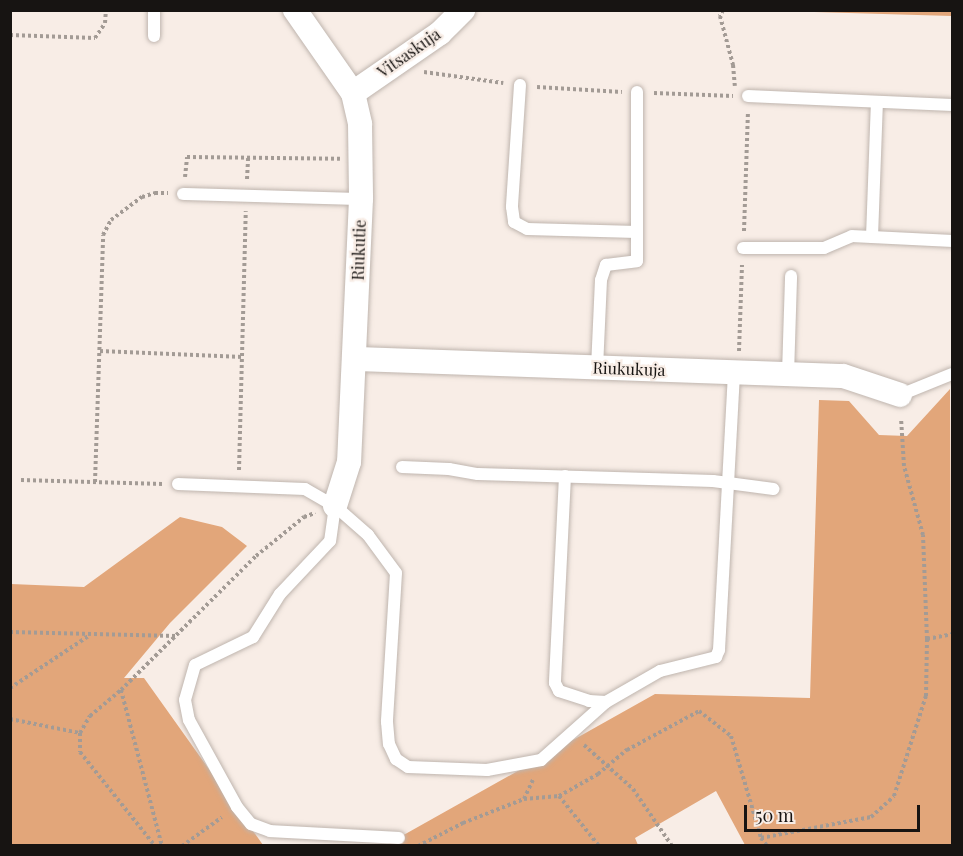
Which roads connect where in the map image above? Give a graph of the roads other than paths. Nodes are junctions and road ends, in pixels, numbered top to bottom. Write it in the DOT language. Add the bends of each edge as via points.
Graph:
graph roads {
  1 [pos="154,10"];
  2 [pos="295,10"];
  3 [pos="463,10"];
  4 [pos="154,36"];
  5 [pos="520,86"];
  6 [pos="637,92"];
  7 [pos="353,93"];
  8 [pos="742,96"];
  9 [pos="877,102"];
  10 [pos="952,105"];
  11 [pos="183,194"];
  12 [pos="361,199"];
  13 [pos="637,232"];
  14 [pos="872,237"];
  15 [pos="952,241"];
  16 [pos="743,248"];
  17 [pos="791,276"];
  18 [pos="356,359"];
  19 [pos="597,368"];
  20 [pos="734,373"];
  21 [pos="788,374"];
  22 [pos="952,375"];
  23 [pos="900,395"];
  24 [pos="402,467"];
  25 [pos="566,476"];
  26 [pos="727,483"];
  27 [pos="178,484"];
  28 [pos="774,489"];
  29 [pos="335,506"];
  30 [pos="606,702"];
  31 [pos="399,838"];
  1 -- 4 [label="lane"];
  2 -- 7 [label="street, Riukutie"];
  3 -- 7 [label="street, Vitsaskuja" via="440,33"];
  5 -- 13 [label="lane" via="514,222 527,229"];
  6 -- 13 [label="lane"];
  7 -- 12 [label="street, Riukutie" via="360,124"];
  8 -- 9 [label="lane"];
  9 -- 10 [label="lane"];
  9 -- 14 [label="lane"];
  11 -- 12 [label="lane"];
  12 -- 18 [label="street, Riukutie"];
  13 -- 19 [label="lane" via="637,261 606,265 601,280"];
  14 -- 15 [label="lane"];
  14 -- 16 [label="lane" via="852,236 824,248"];
  17 -- 21 [label="lane"];
  18 -- 19 [label="street, Riukukuja"];
  18 -- 29 [label="street, Riukutie" via="349,462"];
  19 -- 20 [label="street, Riukukuja"];
  20 -- 21 [label="street, Riukukuja"];
  20 -- 26 [label="lane"];
  21 -- 23 [label="street, Riukukuja" via="843,376"];
  22 -- 23 [label="lane"];
  24 -- 25 [label="lane"];
  25 -- 26 [label="lane"];
  25 -- 30 [label="lane" via="555,683 559,691"];
  26 -- 28 [label="lane"];
  26 -- 30 [label="lane" via="716,657 660,671"];
  27 -- 29 [label="lane" via="305,489"];
  29 -- 30 [label="lane" via="368,535 396,573 387,722 389,744 396,759 408,767 487,770 541,760"];
  29 -- 31 [label="lane" via="330,541 279,594 253,636 195,665 185,700 189,720 237,807 251,824 270,831"];
}
